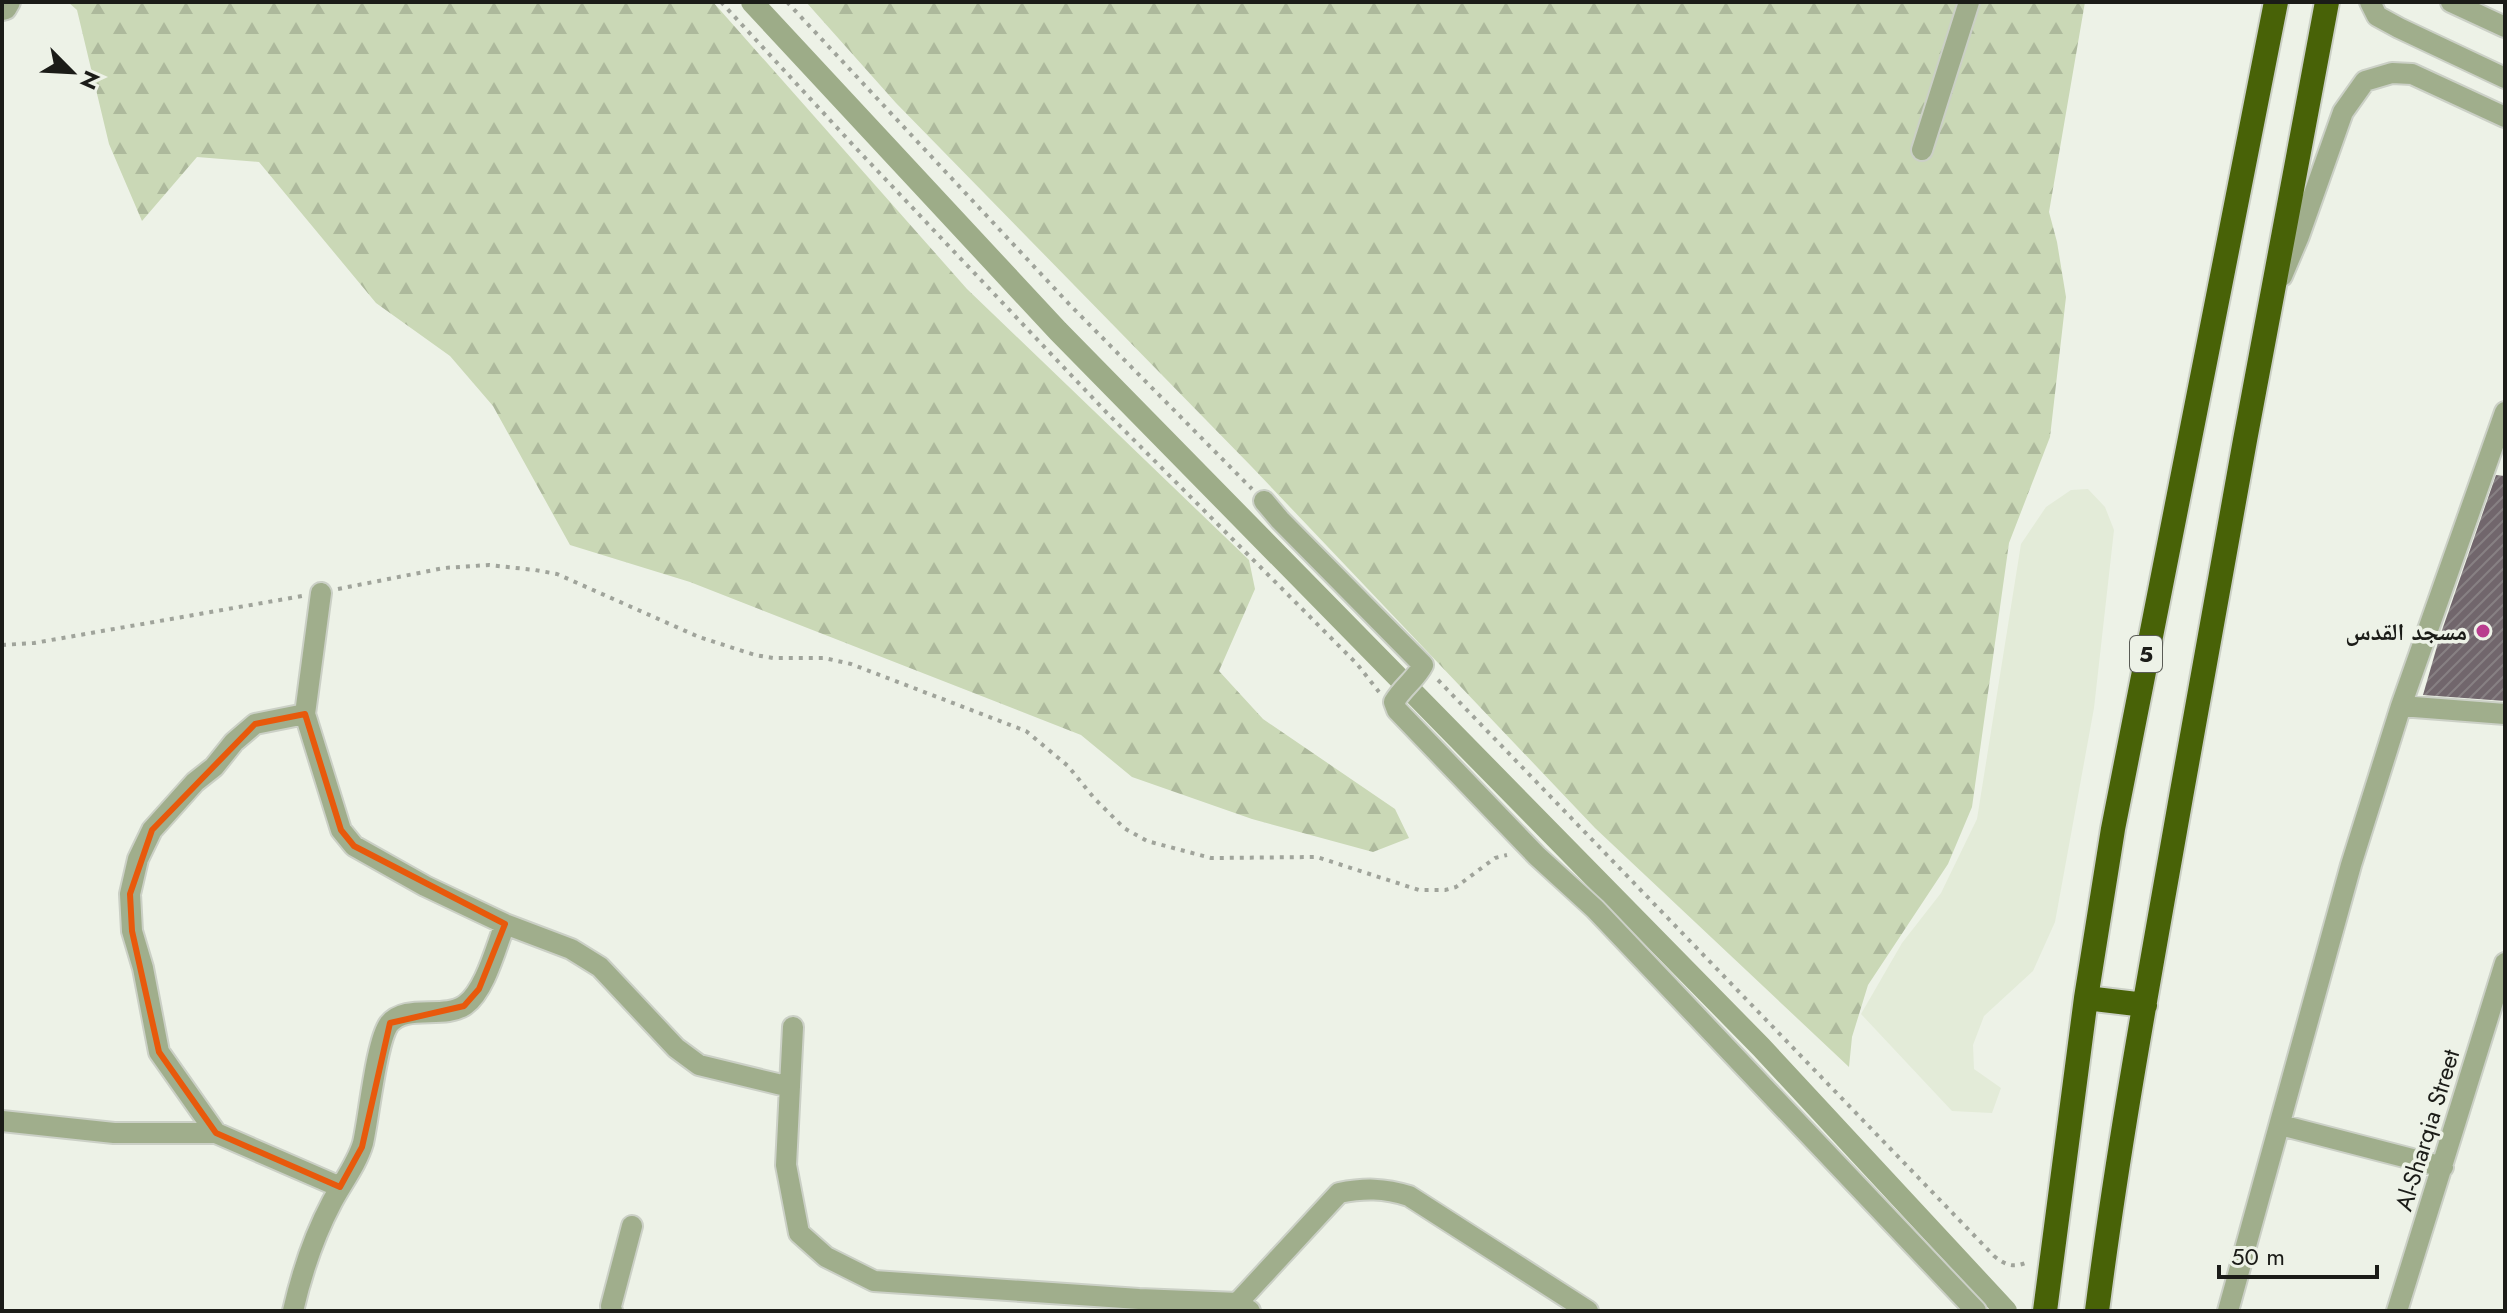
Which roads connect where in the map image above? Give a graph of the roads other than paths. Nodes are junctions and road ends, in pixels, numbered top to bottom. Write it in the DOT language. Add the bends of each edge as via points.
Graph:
graph roads {
  1 [pos="10,2"];
  2 [pos="1969,2"];
  3 [pos="2276,2"];
  4 [pos="2327,2"];
  5 [pos="2370,2"];
  6 [pos="2451,2"];
  7 [pos="2,10"];
  8 [pos="2505,27"];
  9 [pos="2505,78"];
  10 [pos="2505,117"];
  11 [pos="1922,150"];
  12 [pos="2271,302"];
  13 [pos="2505,412"];
  14 [pos="1264,501"];
  15 [pos="321,593"];
  16 [pos="2401,706"];
  17 [pos="305,714"];
  18 [pos="2505,714"];
  19 [pos="505,924"];
  20 [pos="2505,963"];
  21 [pos="2086,998"];
  22 [pos="2145,1005"];
  23 [pos="793,1027"];
  24 [pos="790,1087"];
  25 [pos="2,1121"];
  26 [pos="2281,1125"];
  27 [pos="216,1133"];
  28 [pos="2443,1167"];
  29 [pos="340,1187"];
  30 [pos="632,1226"];
  31 [pos="1239,1308"];
  32 [pos="293,1311"];
  33 [pos="612,1311"];
  34 [pos="1588,1311"];
  35 [pos="1976,1311"];
  36 [pos="2045,1311"];
  37 [pos="2097,1311"];
  38 [pos="2228,1311"];
  39 [pos="2397,1311"];
  1 -- 7 [label="street"];
  2 -- 11 [label="street"];
  3 -- 21 [label="highway, 5" via="2152,619"];
  4 -- 12 [label="highway"];
  5 -- 9 [label="street" via="2377,16"];
  6 -- 8 [label="street"];
  10 -- 12 [label="street" via="2412,74 2365,81 2343,112"];
  12 -- 22 [label="highway"];
  13 -- 16 [label="street"];
  14 -- 35 [label="street" via="1537,856 1595,909"];
  15 -- 17 [label="street"];
  16 -- 18 [label="street"];
  16 -- 26 [label="street" via="2351,865"];
  17 -- 19 [label="street" via="341,830 354,846"];
  17 -- 27 [label="street" via="255,724 195,782 152,830 130,894 132,931 159,1052"];
  19 -- 24 [label="street" via="571,949 600,967 676,1048 699,1065"];
  19 -- 29 [label="street" via="479,989 464,1006 405,1015 390,1023 381,1043 362,1147"];
  20 -- 28 [label="street, Al-Sharqia Street"];
  21 -- 22 [label="highway"];
  21 -- 36 [label="highway, 5"];
  22 -- 37 [label="highway"];
  23 -- 24 [label="street"];
  24 -- 31 [label="street" via="786,1165 799,1233 826,1257 874,1281"];
  25 -- 27 [label="street" via="114,1133"];
  26 -- 28 [label="street"];
  26 -- 38 [label="street"];
  27 -- 29 [label="street"];
  28 -- 39 [label="street, Al-Sharqia Street"];
  29 -- 32 [label="street" via="298,1286"];
  30 -- 33 [label="street"];
  31 -- 34 [label="street" via="1339,1193 1362,1188 1409,1196"];
}
